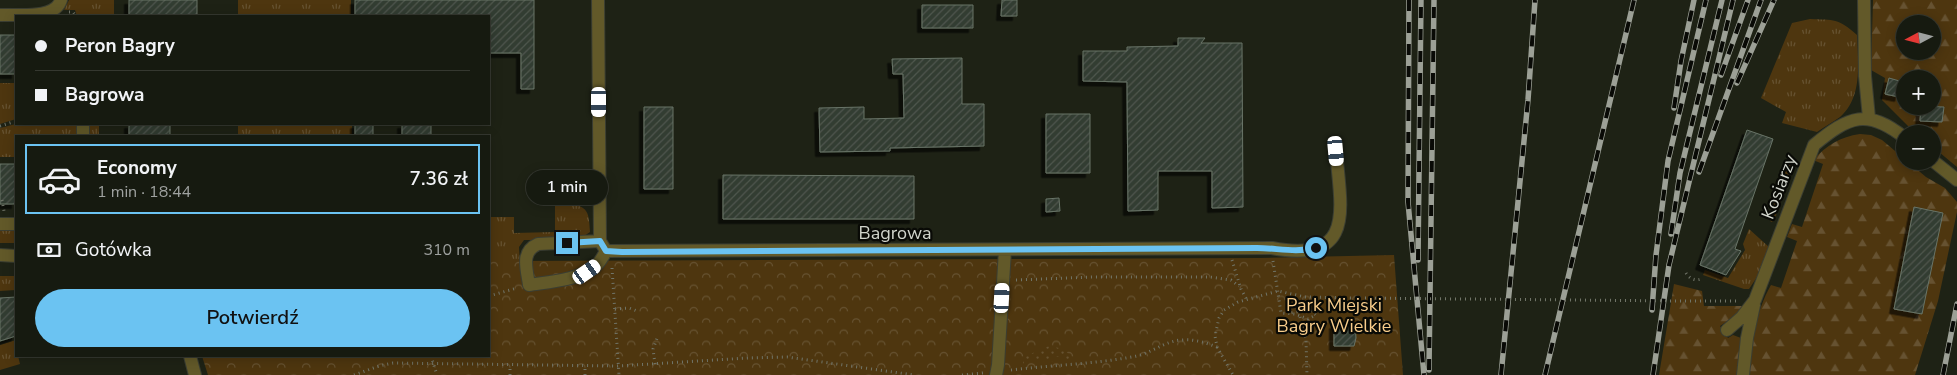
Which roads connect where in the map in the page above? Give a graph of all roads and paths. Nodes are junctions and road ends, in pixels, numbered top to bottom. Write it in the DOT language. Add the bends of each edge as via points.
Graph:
graph roads {
  1 [pos="61,0"];
  2 [pos="598,0"];
  3 [pos="1864,0"];
  4 [pos="0,15"];
  5 [pos="1869,118"];
  6 [pos="15,121"];
  7 [pos="0,126"];
  8 [pos="1896,131"];
  9 [pos="1336,151"];
  10 [pos="1941,167"];
  11 [pos="1957,180"];
  12 [pos="2,200"];
  13 [pos="2,219"];
  14 [pos="15,224"];
  15 [pos="603,246"];
  16 [pos="1227,248"];
  17 [pos="1272,248"];
  18 [pos="1005,250"];
  19 [pos="0,256"];
  20 [pos="15,256"];
  21 [pos="1686,274"];
  22 [pos="1702,279"];
  23 [pos="1003,281"];
  24 [pos="529,285"];
  25 [pos="1240,286"];
  26 [pos="1278,292"];
  27 [pos="490,296"];
  28 [pos="1248,300"];
  29 [pos="1755,300"];
  30 [pos="1722,301"];
  31 [pos="614,309"];
  32 [pos="637,311"];
  33 [pos="1290,313"];
  34 [pos="1300,317"];
  35 [pos="1727,330"];
  36 [pos="658,336"];
  37 [pos="1217,347"];
  38 [pos="190,357"];
  39 [pos="430,357"];
  40 [pos="434,364"];
  41 [pos="655,364"];
  42 [pos="510,365"];
  43 [pos="585,365"];
  44 [pos="618,366"];
  45 [pos="997,373"];
  46 [pos="196,375"];
  47 [pos="354,375"];
  48 [pos="437,375"];
  49 [pos="510,375"];
  50 [pos="585,375"];
  51 [pos="619,375"];
  52 [pos="914,375"];
  53 [pos="962,375"];
  54 [pos="1233,375"];
  55 [pos="1307,375"];
  56 [pos="1743,375"];
  1 -- 4 [label="street" via="53,11 43,14"];
  2 -- 15 [label="street"];
  3 -- 5 [label="street"];
  5 -- 8 [label="street"];
  5 -- 29 [label="street, Kosiarzy" via="1853,120 1828,133 1814,145"];
  6 -- 7 [label="path"];
  9 -- 17 [label="street, Bagrowa" via="1341,212 1336,234 1332,240 1309,250"];
  10 -- 11 [label="street"];
  12 -- 13 [label="path"];
  13 -- 14 [label="street"];
  15 -- 18 [label="street, Bagrowa"];
  15 -- 24 [label="street" via="596,266 587,272"];
  15 -- 24 [label="street, Bagrowa" via="538,244 530,247 526,254"];
  15 -- 31 [label="path" via="611,261"];
  16 -- 17 [label="street, Bagrowa"];
  16 -- 18 [label="street, Bagrowa"];
  16 -- 25 [label="path"];
  17 -- 26 [label="path"];
  18 -- 23 [label="street"];
  19 -- 20 [label="street"];
  21 -- 22 [label="path" via="1689,278"];
  23 -- 25 [label="path" via="1210,277 1231,280"];
  23 -- 45 [label="street"];
  24 -- 27 [label="path"];
  25 -- 28 [label="path"];
  26 -- 28 [label="path"];
  26 -- 30 [label="path, bridge" via="1306,297 1355,298"];
  26 -- 33 [label="path" via="1282,313"];
  28 -- 37 [label="path" via="1231,305 1219,318 1214,336"];
  29 -- 35 [label="street, Kosiarzy"];
  29 -- 56 [label="street" via="1746,338"];
  31 -- 32 [label="path"];
  31 -- 44 [label="path"];
  33 -- 34 [label="path"];
  33 -- 34 [label="path" via="1310,310 1316,315 1308,319"];
  34 -- 55 [label="path" via="1306,340"];
  36 -- 41 [label="path" via="653,349"];
  37 -- 45 [label="path" via="1182,340 1126,358"];
  37 -- 54 [label="path"];
  38 -- 46 [label="street"];
  39 -- 40 [label="path"];
  40 -- 42 [label="path"];
  40 -- 47 [label="path" via="386,364"];
  40 -- 48 [label="path"];
  41 -- 44 [label="path"];
  41 -- 52 [label="path" via="787,357"];
  42 -- 43 [label="path"];
  42 -- 49 [label="path"];
  43 -- 44 [label="path"];
  43 -- 50 [label="path"];
  44 -- 51 [label="path"];
  45 -- 53 [label="path"];
}
